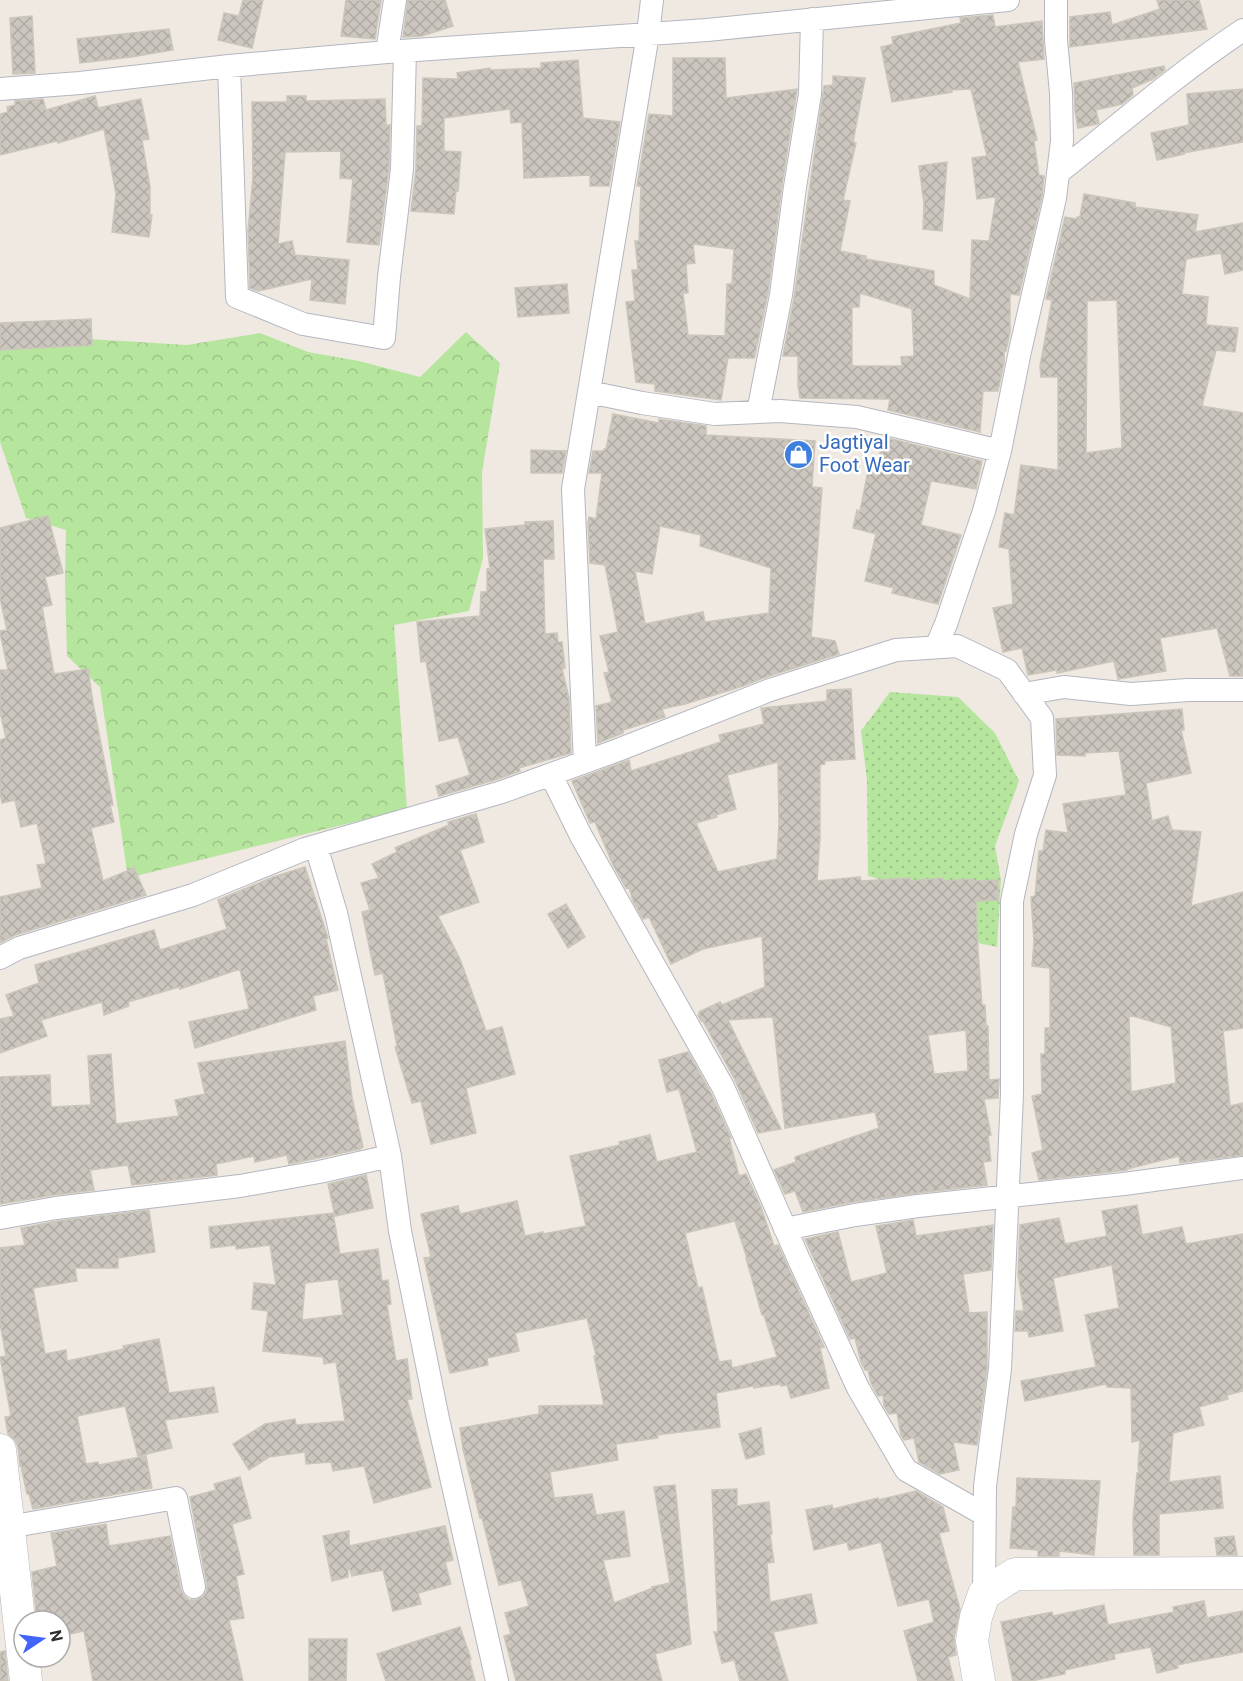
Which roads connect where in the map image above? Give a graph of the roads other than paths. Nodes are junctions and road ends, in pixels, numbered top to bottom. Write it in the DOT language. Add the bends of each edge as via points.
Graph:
graph roads {
  1 [pos="395,0"];
  2 [pos="652,0"];
  3 [pos="1008,0"];
  4 [pos="1056,0"];
  5 [pos="812,19"];
  6 [pos="1243,30"];
  7 [pos="648,34"];
  8 [pos="396,52"];
  9 [pos="229,66"];
  10 [pos="0,89"];
  11 [pos="1058,173"];
  12 [pos="589,392"];
  13 [pos="758,412"];
  14 [pos="1000,451"];
  15 [pos="936,647"];
  16 [pos="1243,690"];
  17 [pos="1024,694"];
  18 [pos="585,762"];
  19 [pos="550,775"];
  20 [pos="316,846"];
  21 [pos="0,958"];
  22 [pos="390,1156"];
  23 [pos="1243,1168"];
  24 [pos="1007,1197"];
  25 [pos="0,1218"];
  26 [pos="785,1229"];
  27 [pos="0,1450"];
  28 [pos="985,1515"];
  29 [pos="8,1527"];
  30 [pos="1243,1573"];
  31 [pos="194,1587"];
  32 [pos="984,1594"];
  33 [pos="9,1624"];
  34 [pos="26,1681"];
  35 [pos="497,1681"];
  36 [pos="979,1681"];
  1 -- 8 [label="street"];
  2 -- 7 [label="street"];
  3 -- 5 [label="street"];
  4 -- 11 [label="street" via="1062,141"];
  5 -- 7 [label="street"];
  5 -- 13 [label="street" via="810,94 781,296"];
  6 -- 11 [label="street" via="1161,89"];
  7 -- 8 [label="street"];
  7 -- 12 [label="street"];
  8 -- 9 [label="street"];
  8 -- 9 [label="street" via="402,169 384,338 303,324 237,297"];
  9 -- 10 [label="street"];
  11 -- 14 [label="street"];
  12 -- 13 [label="street" via="715,414"];
  12 -- 18 [label="street" via="573,489"];
  13 -- 14 [label="street" via="857,417"];
  14 -- 15 [label="street" via="984,511"];
  15 -- 17 [label="street" via="957,646 1007,670"];
  15 -- 18 [label="street" via="897,650 781,687"];
  16 -- 17 [label="street" via="1131,694 1064,687"];
  17 -- 24 [label="street" via="1042,718 1045,775 1026,834 1012,901"];
  18 -- 19 [label="street"];
  19 -- 20 [label="street"];
  19 -- 26 [label="street" via="723,1087"];
  20 -- 21 [label="street" via="193,895 19,948"];
  20 -- 22 [label="street" via="336,913"];
  22 -- 25 [label="street" via="240,1186"];
  22 -- 35 [label="street" via="399,1231"];
  23 -- 24 [label="street"];
  24 -- 26 [label="street" via="855,1215"];
  24 -- 28 [label="street" via="1000,1369"];
  26 -- 28 [label="street" via="858,1388 906,1470"];
  27 -- 29 [label="main road"];
  28 -- 32 [label="street"];
  29 -- 31 [label="street" via="176,1498"];
  29 -- 33 [label="main road"];
  30 -- 32 [label="main road" via="1015,1574"];
  32 -- 36 [label="main road" via="972,1641"];
  33 -- 34 [label="main road"];
}
